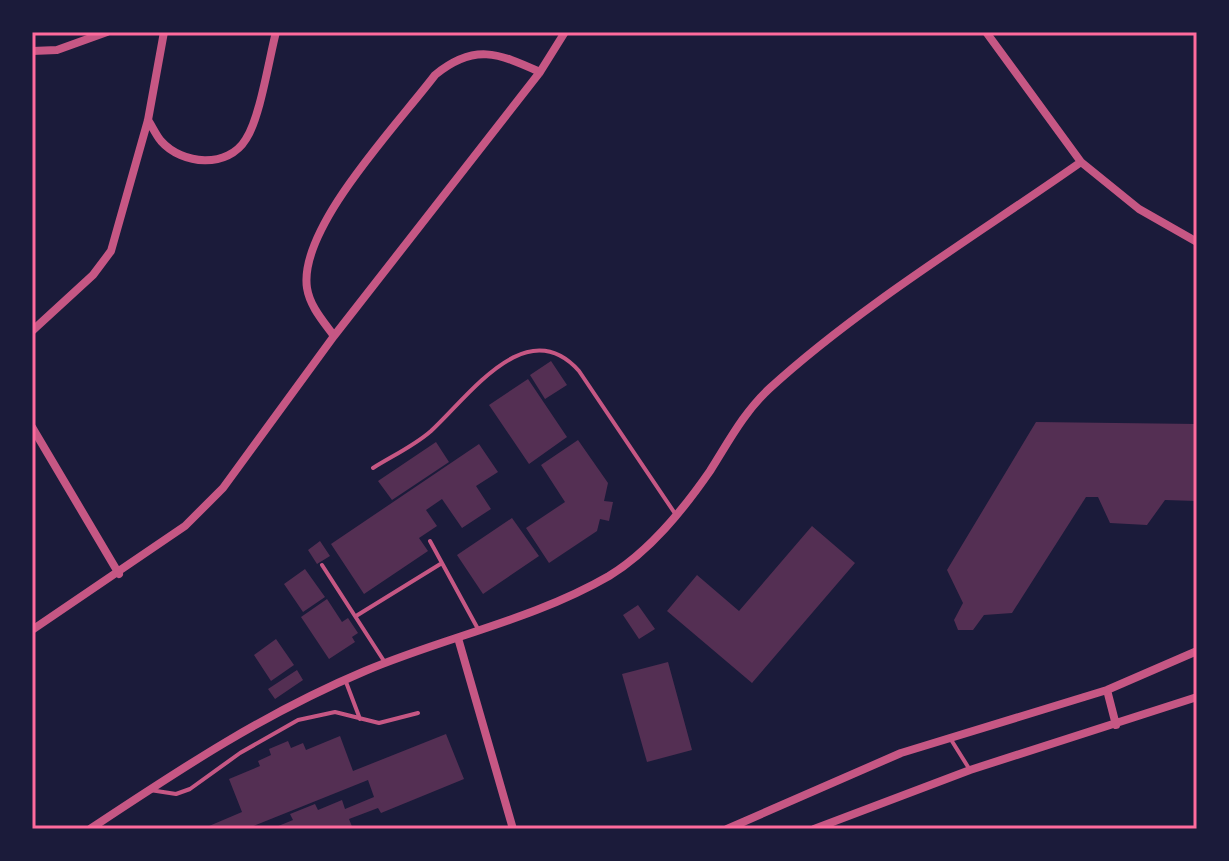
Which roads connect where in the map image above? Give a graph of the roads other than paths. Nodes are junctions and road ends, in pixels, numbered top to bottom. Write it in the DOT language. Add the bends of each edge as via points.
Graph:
graph roads {
  1 [pos="107,32"];
  2 [pos="164,32"];
  3 [pos="276,32"];
  4 [pos="565,32"];
  5 [pos="986,32"];
  6 [pos="32,51"];
  7 [pos="540,72"];
  8 [pos="148,120"];
  9 [pos="1081,162"];
  10 [pos="1197,242"];
  11 [pos="32,331"];
  12 [pos="334,336"];
  13 [pos="32,427"];
  14 [pos="373,468"];
  15 [pos="676,515"];
  16 [pos="430,541"];
  17 [pos="442,563"];
  18 [pos="322,565"];
  19 [pos="119,574"];
  20 [pos="355,617"];
  21 [pos="32,630"];
  22 [pos="479,631"];
  23 [pos="458,638"];
  24 [pos="1197,651"];
  25 [pos="385,664"];
  26 [pos="345,680"];
  27 [pos="1107,690"];
  28 [pos="1197,697"];
  29 [pos="418,713"];
  30 [pos="360,719"];
  31 [pos="1116,725"];
  32 [pos="948,736"];
  33 [pos="970,770"];
  34 [pos="149,790"];
  35 [pos="90,829"];
  36 [pos="513,829"];
  37 [pos="727,829"];
  38 [pos="814,829"];
  1 -- 6 [label="street" via="57,50"];
  2 -- 8 [label="street"];
  3 -- 8 [label="street" via="246,140 224,158 200,161 178,155"];
  4 -- 7 [label="street"];
  5 -- 9 [label="street"];
  7 -- 12 [label="street"];
  7 -- 12 [label="street" via="500,54 480,54 452,62 426,88 329,213 311,249 308,292"];
  8 -- 11 [label="street" via="111,251 93,275"];
  9 -- 10 [label="street" via="1139,209"];
  9 -- 15 [label="street" via="836,334 768,390 737,424"];
  12 -- 19 [label="street" via="223,488 185,526"];
  13 -- 19 [label="street"];
  14 -- 15 [label="lane" via="424,436 508,362 529,350 547,348 566,356 579,371"];
  15 -- 22 [label="street" via="639,555 609,576"];
  16 -- 17 [label="lane"];
  17 -- 20 [label="lane"];
  17 -- 22 [label="lane"];
  18 -- 20 [label="lane"];
  19 -- 21 [label="street"];
  20 -- 25 [label="lane"];
  22 -- 23 [label="street"];
  23 -- 25 [label="street"];
  23 -- 36 [label="street"];
  24 -- 27 [label="street"];
  25 -- 26 [label="street"];
  26 -- 30 [label="lane"];
  26 -- 34 [label="street" via="262,718"];
  27 -- 31 [label="street"];
  27 -- 32 [label="street"];
  28 -- 31 [label="street"];
  29 -- 30 [label="lane" via="379,723"];
  30 -- 34 [label="lane" via="335,712 298,720 190,789 176,794"];
  31 -- 33 [label="street"];
  32 -- 33 [label="lane"];
  32 -- 37 [label="street"];
  33 -- 38 [label="street"];
  34 -- 35 [label="street"];
}
